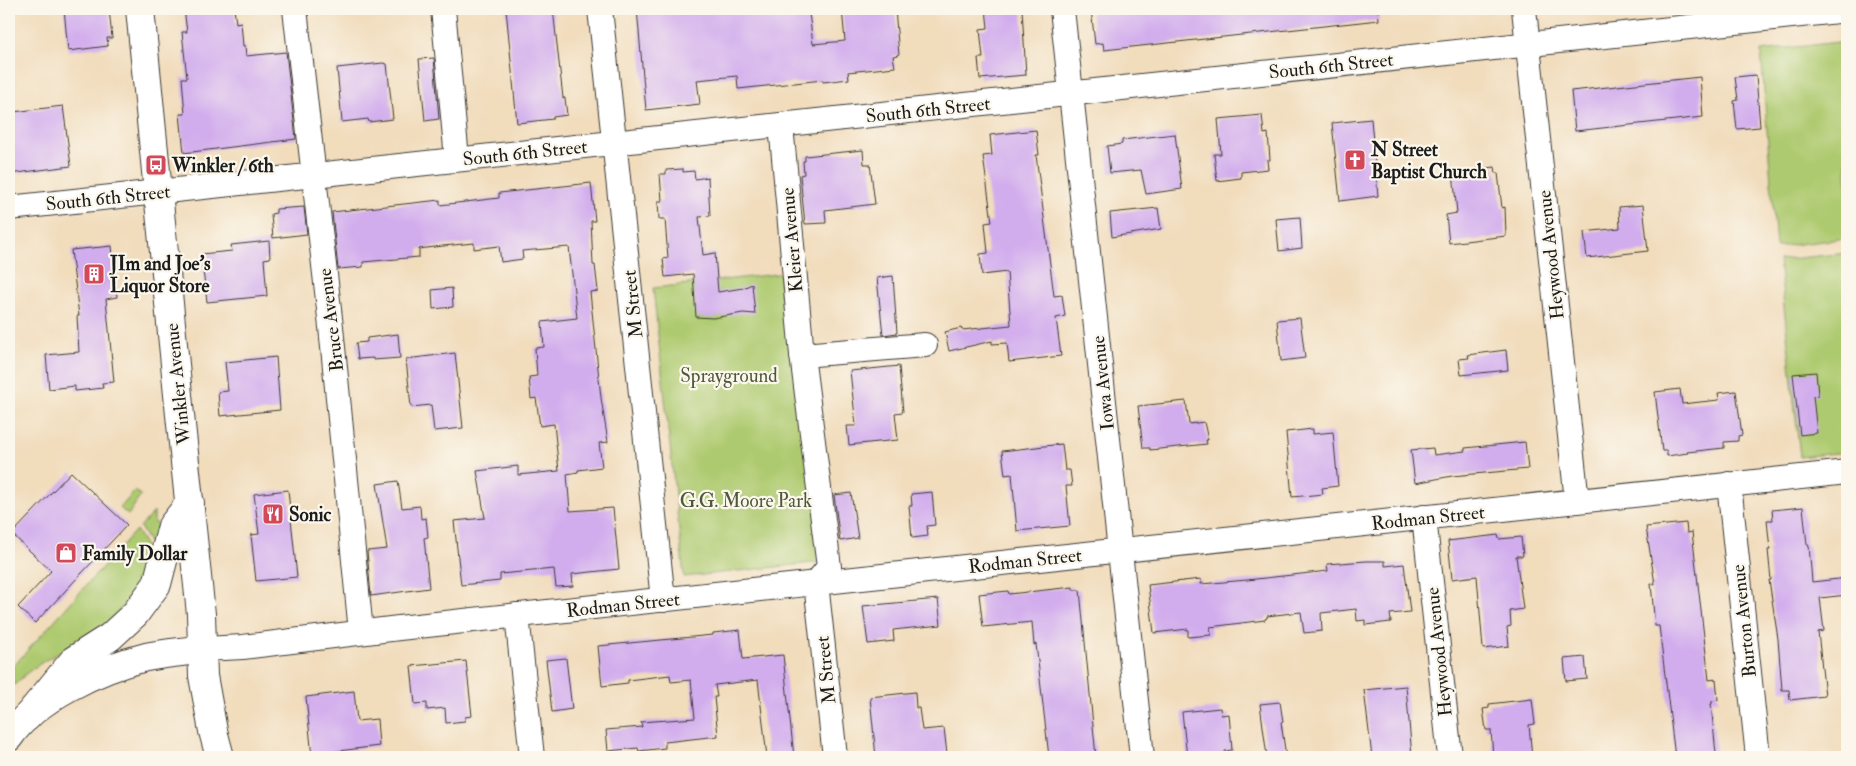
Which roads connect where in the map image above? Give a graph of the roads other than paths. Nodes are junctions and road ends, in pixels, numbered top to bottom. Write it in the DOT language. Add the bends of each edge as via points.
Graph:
graph roads {
  1 [pos="140,9"];
  2 [pos="295,9"];
  3 [pos="443,9"];
  4 [pos="600,9"];
  5 [pos="1062,9"];
  6 [pos="1524,9"];
  7 [pos="1847,10"];
  8 [pos="1528,45"];
  9 [pos="1071,92"];
  10 [pos="781,125"];
  11 [pos="614,143"];
  12 [pos="457,159"];
  13 [pos="313,174"];
  14 [pos="159,191"];
  15 [pos="9,208"];
  16 [pos="925,345"];
  17 [pos="802,355"];
  18 [pos="1847,472"];
  19 [pos="1729,484"];
  20 [pos="1577,501"];
  21 [pos="190,503"];
  22 [pos="1424,517"];
  23 [pos="1120,550"];
  24 [pos="816,583"];
  25 [pos="663,600"];
  26 [pos="517,615"];
  27 [pos="362,632"];
  28 [pos="204,649"];
  29 [pos="27,717"];
  30 [pos="9,737"];
  31 [pos="220,757"];
  32 [pos="532,757"];
  33 [pos="835,757"];
  34 [pos="1142,757"];
  35 [pos="1450,757"];
  36 [pos="1758,757"];
  1 -- 14 [label="main road, Winkler Avenue"];
  2 -- 13 [label="street, Bruce Avenue"];
  3 -- 12 [label="street"];
  4 -- 11 [label="street, M Street"];
  5 -- 9 [label="street, Iowa Avenue"];
  6 -- 8 [label="street, Heywood Avenue"];
  7 -- 8 [label="street, South 6th Street"];
  8 -- 9 [label="street, South 6th Street"];
  8 -- 20 [label="street, Heywood Avenue"];
  9 -- 10 [label="street, South 6th Street"];
  9 -- 23 [label="street, Iowa Avenue"];
  10 -- 11 [label="street, South 6th Street"];
  10 -- 17 [label="street, Kleier Avenue"];
  11 -- 12 [label="street, South 6th Street"];
  11 -- 25 [label="street, M Street"];
  12 -- 13 [label="street, South 6th Street"];
  13 -- 14 [label="street, South 6th Street"];
  13 -- 27 [label="street, Bruce Avenue"];
  14 -- 15 [label="street, South 6th Street"];
  14 -- 21 [label="main road, Winkler Avenue"];
  16 -- 17 [label="street"];
  17 -- 24 [label="street, Kleier Avenue" via="829,567"];
  18 -- 19 [label="street, Rodman Street"];
  19 -- 20 [label="street, Rodman Street"];
  19 -- 36 [label="street, Burton Avenue"];
  20 -- 22 [label="street, Rodman Street"];
  21 -- 28 [label="main road, Winkler Avenue"];
  21 -- 29 [label="main road" via="172,526 157,584 135,614 110,637 74,660"];
  22 -- 23 [label="street, Rodman Street"];
  22 -- 35 [label="street, Heywood Avenue"];
  23 -- 24 [label="street, Rodman Street"];
  23 -- 34 [label="street, Iowa Avenue"];
  24 -- 25 [label="street, Rodman Street"];
  24 -- 33 [label="street, M Street"];
  25 -- 26 [label="street, Rodman Street"];
  26 -- 27 [label="street, Rodman Street"];
  26 -- 32 [label="street"];
  27 -- 28 [label="street, Rodman Street"];
  28 -- 29 [label="main road" via="147,657 108,669 48,700"];
  28 -- 31 [label="main road, Winkler Avenue" via="203,676"];
  29 -- 30 [label="main road"];
}
